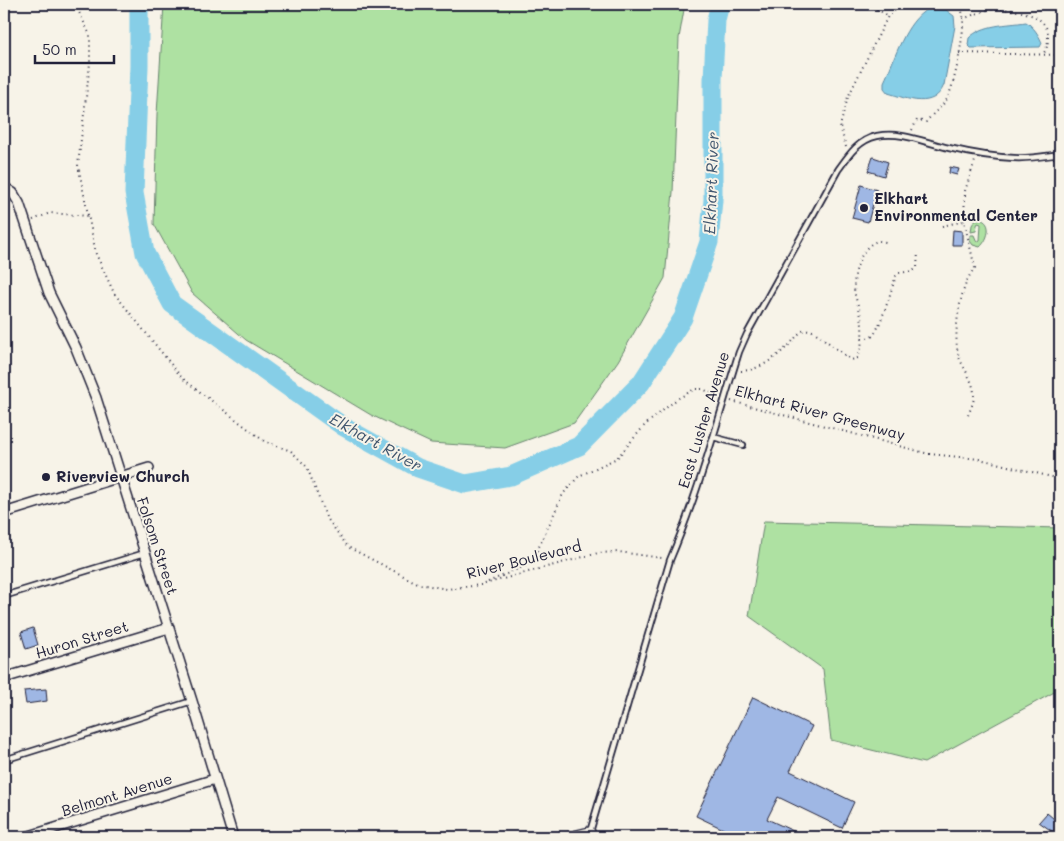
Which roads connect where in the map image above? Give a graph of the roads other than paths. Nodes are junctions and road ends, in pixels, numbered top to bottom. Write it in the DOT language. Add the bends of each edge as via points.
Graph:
graph roads {
  1 [pos="1060,154"];
  2 [pos="5,187"];
  3 [pos="713,437"];
  4 [pos="743,445"];
  5 [pos="149,468"];
  6 [pos="120,477"];
  7 [pos="4,513"];
  8 [pos="145,553"];
  9 [pos="4,596"];
  10 [pos="169,628"];
  11 [pos="4,678"];
  12 [pos="192,701"];
  13 [pos="4,760"];
  14 [pos="216,779"];
  15 [pos="590,835"];
  16 [pos="26,837"];
  17 [pos="233,837"];
  18 [pos="569,837"];
  1 -- 3 [label="lane, East Lusher Avenue" via="1014,158 948,148 893,135 862,142 838,170 747,334"];
  2 -- 6 [label="street, Folsom Street" via="14,193 19,203 49,293 96,398"];
  3 -- 4 [label="lane"];
  3 -- 15 [label="lane, East Lusher Avenue" via="687,520 670,560"];
  5 -- 6 [label="street"];
  6 -- 7 [label="street"];
  6 -- 8 [label="street, Folsom Street"];
  8 -- 9 [label="lane"];
  8 -- 10 [label="street, Folsom Street"];
  10 -- 11 [label="street, Huron Street"];
  10 -- 12 [label="street, Folsom Street"];
  12 -- 13 [label="lane"];
  12 -- 14 [label="street, Folsom Street"];
  14 -- 16 [label="street, Belmont Avenue"];
  14 -- 17 [label="street, Folsom Street"];
  15 -- 18 [label="street"];
}
